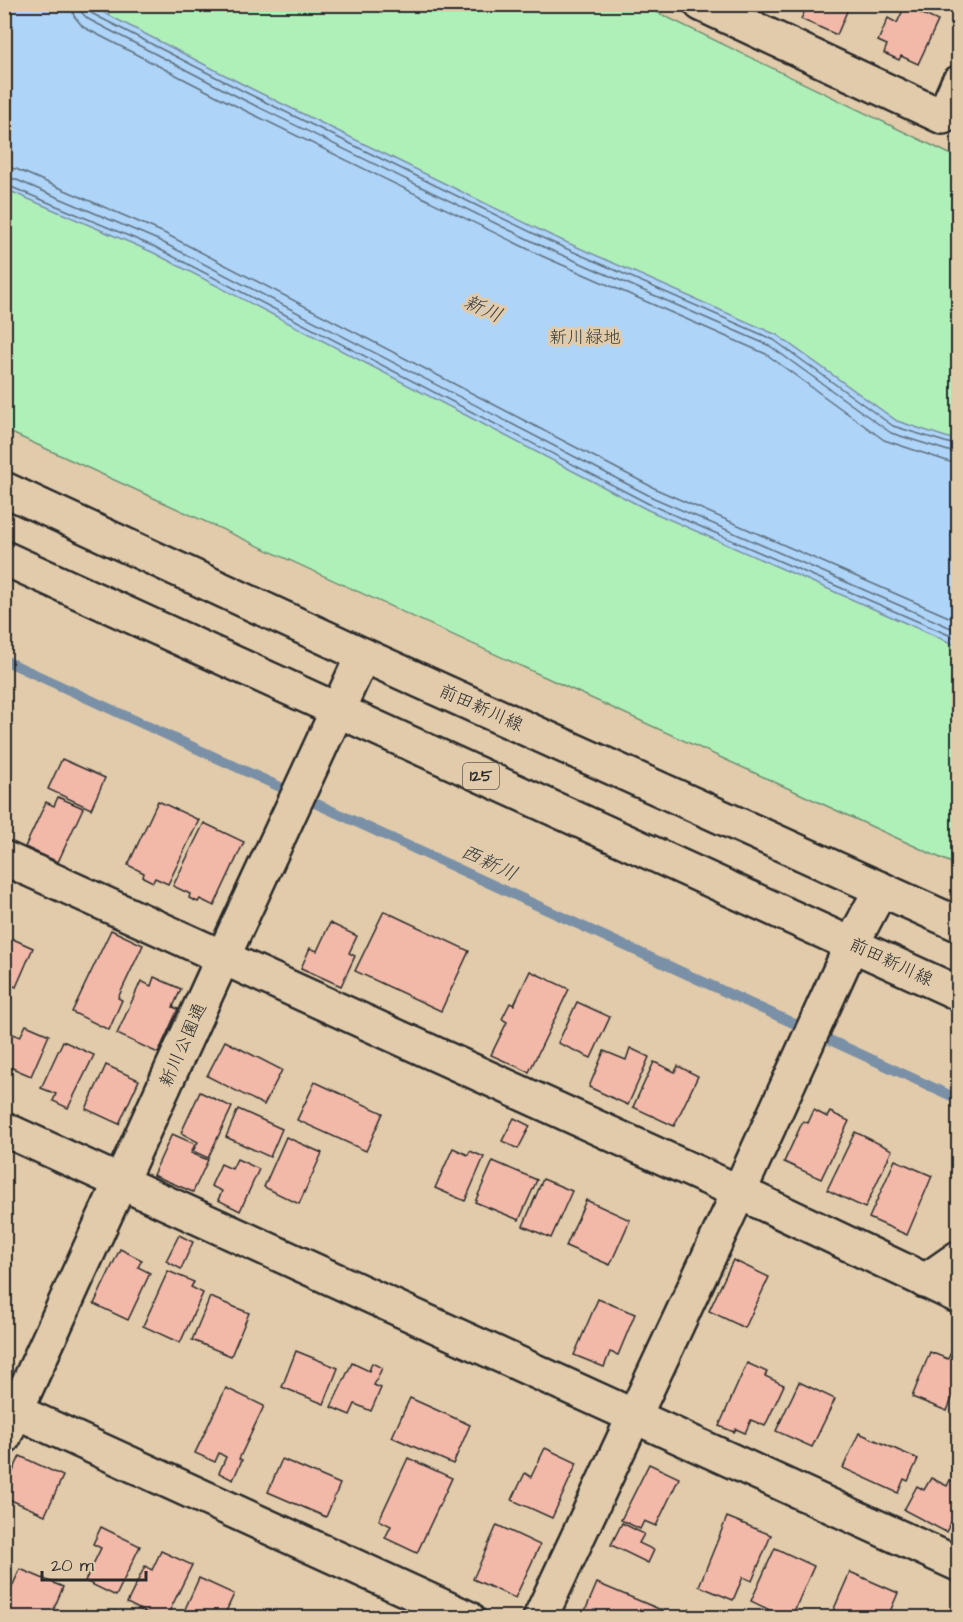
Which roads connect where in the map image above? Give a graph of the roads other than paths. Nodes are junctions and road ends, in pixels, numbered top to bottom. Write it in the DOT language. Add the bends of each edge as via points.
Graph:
graph roads {
  1 [pos="701,4"];
  2 [pos="744,14"];
  3 [pos="958,83"];
  4 [pos="4,489"];
  5 [pos="4,558"];
  6 [pos="363,655"];
  7 [pos="337,711"];
  8 [pos="4,858"];
  9 [pos="880,889"];
  10 [pos="958,924"];
  11 [pos="852,944"];
  12 [pos="223,957"];
  13 [pos="958,993"];
  14 [pos="4,1129"];
  15 [pos="122,1182"];
  16 [pos="739,1192"];
  17 [pos="958,1258"];
  18 [pos="925,1281"];
  19 [pos="958,1296"];
  20 [pos="635,1415"];
  21 [pos="8,1418"];
  22 [pos="958,1564"];
  23 [pos="468,1617"];
  24 [pos="540,1617"];
  1 -- 2 [label="street"];
  2 -- 3 [label="street" via="943,117"];
  4 -- 6 [label="street, 前田新川線"];
  5 -- 7 [label="street, 前田新川線 / 125"];
  6 -- 7 [label="street, 新川公園通"];
  6 -- 9 [label="street, 前田新川線"];
  7 -- 11 [label="street, 前田新川線 / 125"];
  7 -- 12 [label="street, 新川公園通"];
  8 -- 12 [label="street"];
  9 -- 10 [label="street, 前田新川線"];
  9 -- 11 [label="street"];
  11 -- 13 [label="street, 前田新川線 / 125"];
  11 -- 16 [label="street"];
  12 -- 15 [label="street, 新川公園通"];
  12 -- 16 [label="street"];
  14 -- 15 [label="street"];
  15 -- 20 [label="street"];
  15 -- 21 [label="street, 新川公園通"];
  16 -- 18 [label="street"];
  16 -- 20 [label="street"];
  17 -- 18 [label="street"];
  18 -- 19 [label="street"];
  20 -- 22 [label="street"];
  20 -- 24 [label="street"];
  21 -- 23 [label="street"];
}
